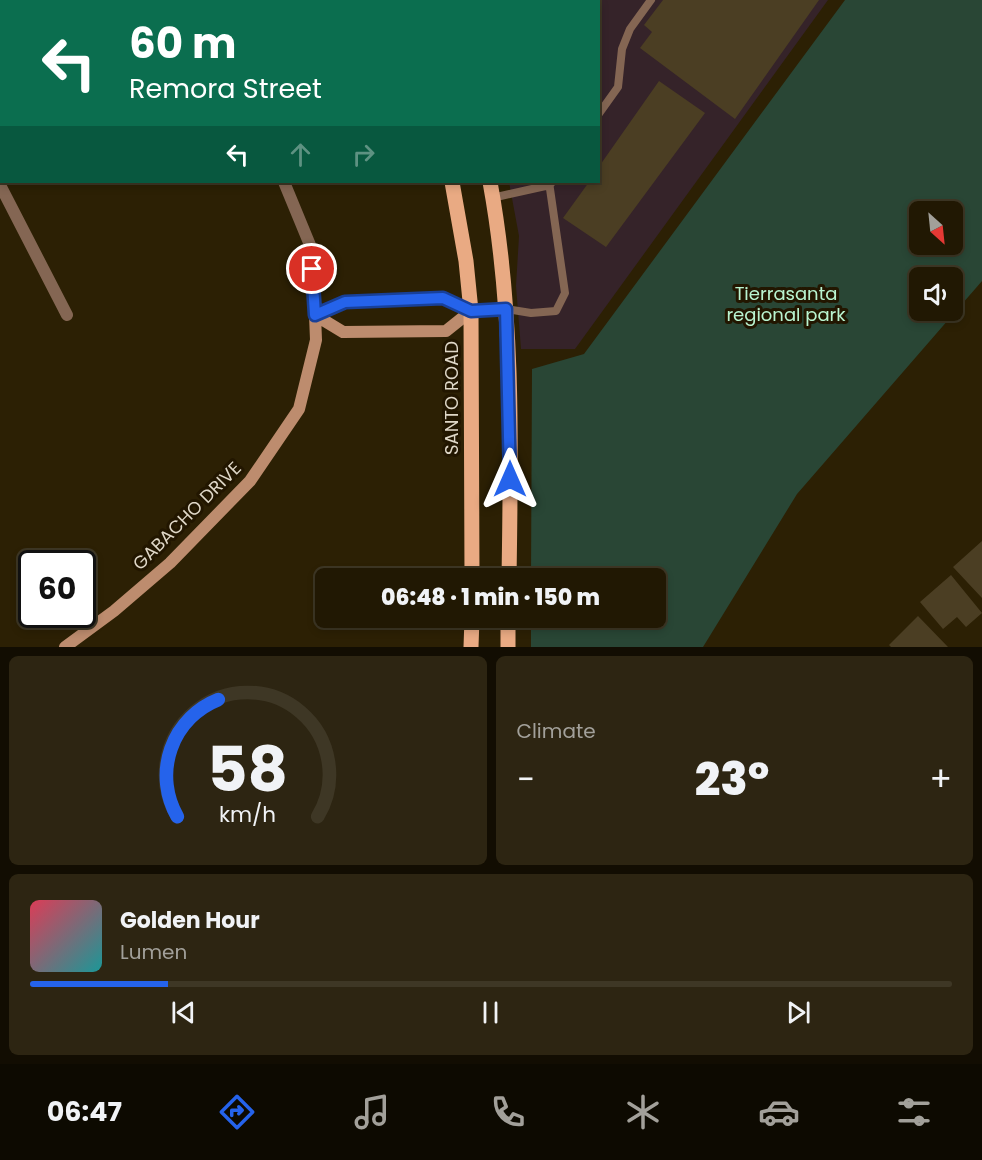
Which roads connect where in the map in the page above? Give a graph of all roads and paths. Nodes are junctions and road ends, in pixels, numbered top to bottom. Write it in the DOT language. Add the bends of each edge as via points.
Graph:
graph roads {
  1 [pos="651,0"];
  2 [pos="600,112"];
  3 [pos="284,183"];
  4 [pos="452,183"];
  5 [pos="490,183"];
  6 [pos="550,183"];
  7 [pos="0,184"];
  8 [pos="492,198"];
  9 [pos="506,309"];
  10 [pos="471,311"];
  11 [pos="67,315"];
  12 [pos="315,315"];
  13 [pos="472,568"];
  14 [pos="509,568"];
  15 [pos="472,628"];
  16 [pos="508,628"];
  17 [pos="65,647"];
  18 [pos="471,647"];
  19 [pos="508,647"];
  1 -- 2 [label="lane" via="630,29 622,49 618,87"];
  3 -- 12 [label="street" via="310,245"];
  4 -- 10 [label="main road, SANTO ROAD"];
  5 -- 8 [label="main road"];
  6 -- 8 [label="lane"];
  6 -- 9 [label="lane" via="565,293 556,311"];
  7 -- 11 [label="street"];
  8 -- 9 [label="main road" via="502,253"];
  9 -- 10 [label="street"];
  9 -- 14 [label="main road"];
  10 -- 12 [label="street" via="443,298 345,302"];
  10 -- 12 [label="street" via="446,331 344,332"];
  10 -- 13 [label="main road, SANTO ROAD"];
  12 -- 17 [label="street, GABACHO DRIVE" via="316,340 299,409 250,482 170,563"];
  15 -- 18 [label="main road"];
  16 -- 19 [label="main road"];
}
